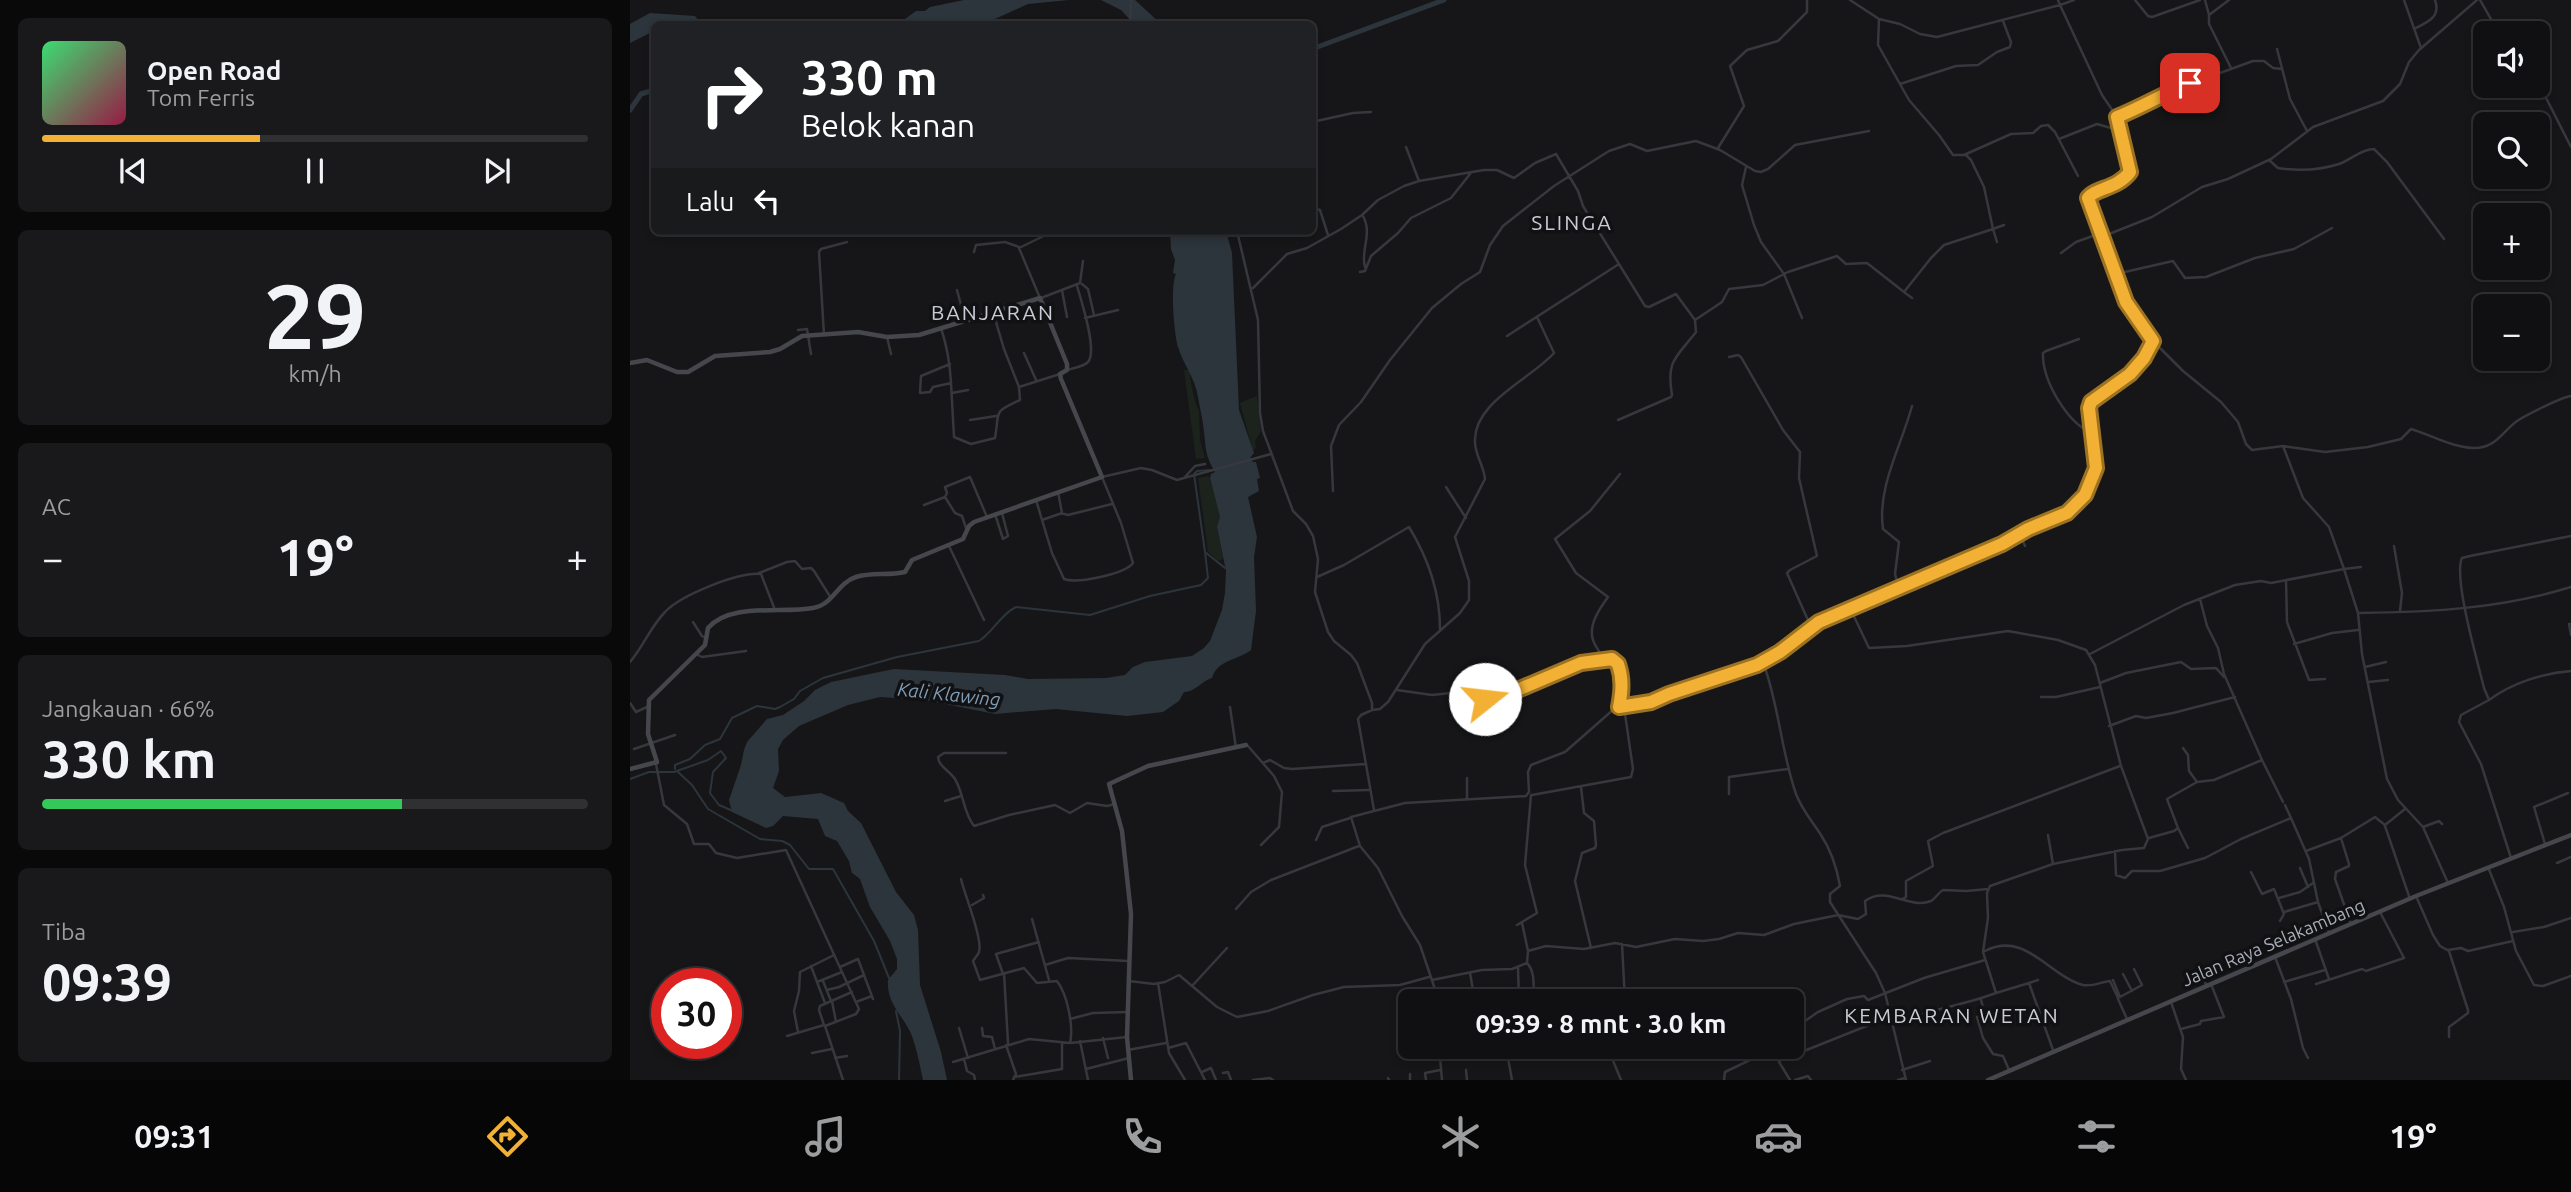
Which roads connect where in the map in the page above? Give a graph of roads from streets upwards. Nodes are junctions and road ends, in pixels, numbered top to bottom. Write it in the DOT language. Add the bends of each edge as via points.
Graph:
graph roads {
  1 [pos="1131,0"];
  2 [pos="1807,0"];
  3 [pos="1850,0"];
  4 [pos="2058,0"];
  5 [pos="2074,0"];
  6 [pos="2135,0"];
  7 [pos="2203,0"];
  8 [pos="2230,0"];
  9 [pos="2404,0"];
  10 [pos="2435,0"];
  11 [pos="2478,0"];
  12 [pos="2060,5"];
  13 [pos="2209,15"];
  14 [pos="1879,19"];
  15 [pos="1130,21"];
  16 [pos="2003,21"];
  17 [pos="2492,21"];
  18 [pos="2414,29"];
  19 [pos="2421,48"];
  20 [pos="2277,49"];
  21 [pos="2231,68"];
  22 [pos="2282,69"];
  23 [pos="1900,84"];
  24 [pos="2546,98"];
  25 [pos="1371,112"];
  26 [pos="2117,117"];
  27 [pos="1316,121"];
  28 [pos="2118,126"];
  29 [pos="1869,131"];
  30 [pos="2307,131"];
  31 [pos="2059,139"];
  32 [pos="2571,146"];
  33 [pos="1406,147"];
  34 [pos="1717,149"];
  35 [pos="1964,155"];
  36 [pos="2269,160"];
  37 [pos="1745,167"];
  38 [pos="1470,174"];
  39 [pos="1570,175"];
  40 [pos="2078,176"];
  41 [pos="1419,181"];
  42 [pos="1316,209"];
  43 [pos="1362,215"];
  44 [pos="2004,225"];
  45 [pos="2332,228"];
  46 [pos="1993,229"];
  47 [pos="1048,235"];
  48 [pos="1238,235"];
  49 [pos="1328,235"];
  50 [pos="2102,235"];
  51 [pos="2444,239"];
  52 [pos="847,242"];
  53 [pos="1997,242"];
  54 [pos="1020,247"];
  55 [pos="974,252"];
  56 [pos="2061,253"];
  57 [pos="1083,261"];
  58 [pos="1619,264"];
  59 [pos="1365,267"];
  60 [pos="1360,272"];
  61 [pos="1784,274"];
  62 [pos="2116,274"];
  63 [pos="1078,285"];
  64 [pos="1253,288"];
  65 [pos="957,290"];
  66 [pos="1062,290"];
  67 [pos="1904,292"];
  68 [pos="1040,298"];
  69 [pos="1912,298"];
  70 [pos="1118,310"];
  71 [pos="993,312"];
  72 [pos="1094,315"];
  73 [pos="1067,317"];
  74 [pos="1537,317"];
  75 [pos="1085,318"];
  76 [pos="1801,318"];
  77 [pos="965,320"];
  78 [pos="1695,320"];
  79 [pos="941,328"];
  80 [pos="798,330"];
  81 [pos="809,335"];
  82 [pos="824,335"];
  83 [pos="1507,336"];
  84 [pos="887,337"];
  85 [pos="2080,339"];
  86 [pos="2153,341"];
  87 [pos="1024,353"];
  88 [pos="811,354"];
  89 [pos="891,354"];
  90 [pos="1729,357"];
  91 [pos="630,363"];
  92 [pos="950,364"];
  93 [pos="1067,370"];
  94 [pos="1060,374"];
  95 [pos="1036,380"];
  96 [pos="951,383"];
  97 [pos="1019,387"];
  98 [pos="968,390"];
  99 [pos="953,393"];
  100 [pos="2571,396"];
  101 [pos="1912,406"];
  102 [pos="996,416"];
  103 [pos="970,420"];
  104 [pos="1618,420"];
  105 [pos="2092,433"];
  106 [pos="2283,446"];
  107 [pos="1270,454"];
  108 [pos="1205,464"];
  109 [pos="1620,474"];
  110 [pos="1102,477"];
  111 [pos="1184,478"];
  112 [pos="1446,487"];
  113 [pos="1333,491"];
  114 [pos="1058,492"];
  115 [pos="945,497"];
  116 [pos="1036,500"];
  117 [pos="1114,504"];
  118 [pos="924,505"];
  119 [pos="1002,512"];
  120 [pos="1061,513"];
  121 [pos="995,514"];
  122 [pos="987,517"];
  123 [pos="1466,518"];
  124 [pos="1042,520"];
  125 [pos="967,529"];
  126 [pos="2020,534"];
  127 [pos="2571,536"];
  128 [pos="949,546"];
  129 [pos="2394,546"];
  130 [pos="2025,547"];
  131 [pos="2361,567"];
  132 [pos="2344,569"];
  133 [pos="759,573"];
  134 [pos="1316,578"];
  135 [pos="2286,580"];
  136 [pos="2571,587"];
  137 [pos="1899,589"];
  138 [pos="832,599"];
  139 [pos="2200,599"];
  140 [pos="2466,607"];
  141 [pos="1850,608"];
  142 [pos="2400,611"];
  143 [pos="776,612"];
  144 [pos="2358,613"];
  145 [pos="985,620"];
  146 [pos="694,622"];
  147 [pos="2569,623"];
  148 [pos="1811,627"];
  149 [pos="1440,629"];
  150 [pos="2359,630"];
  151 [pos="2571,635"];
  152 [pos="706,638"];
  153 [pos="2294,644"];
  154 [pos="746,651"];
  155 [pos="696,654"];
  156 [pos="2090,654"];
  157 [pos="1601,660"];
  158 [pos="630,662"];
  159 [pos="1763,662"];
  160 [pos="2386,662"];
  161 [pos="2365,667"];
  162 [pos="2571,671"];
  163 [pos="2325,678"];
  164 [pos="2227,679"];
  165 [pos="2388,680"];
  166 [pos="2368,682"];
  167 [pos="2099,685"];
  168 [pos="1396,690"];
  169 [pos="2235,696"];
  170 [pos="2041,697"];
  171 [pos="2489,700"];
  172 [pos="630,703"];
  173 [pos="647,707"];
  174 [pos="1230,707"];
  175 [pos="1621,707"];
  176 [pos="1372,709"];
  177 [pos="2109,726"];
  178 [pos="675,735"];
  179 [pos="651,743"];
  180 [pos="1246,746"];
  181 [pos="1236,748"];
  182 [pos="2183,748"];
  183 [pos="634,749"];
  184 [pos="1006,753"];
  185 [pos="2262,760"];
  186 [pos="1263,763"];
  187 [pos="656,764"];
  188 [pos="1367,764"];
  189 [pos="2121,766"];
  190 [pos="1789,768"];
  191 [pos="630,769"];
  192 [pos="1467,778"];
  193 [pos="2197,783"];
  194 [pos="1581,787"];
  195 [pos="1369,789"];
  196 [pos="1333,792"];
  197 [pos="2568,793"];
  198 [pos="1729,794"];
  199 [pos="1530,795"];
  200 [pos="961,796"];
  201 [pos="1467,800"];
  202 [pos="945,801"];
  203 [pos="1115,804"];
  204 [pos="2406,809"];
  205 [pos="1374,810"];
  206 [pos="1350,818"];
  207 [pos="2291,818"];
  208 [pos="2442,824"];
  209 [pos="2385,825"];
  210 [pos="2423,827"];
  211 [pos="2178,828"];
  212 [pos="2048,835"];
  213 [pos="2570,836"];
  214 [pos="2148,838"];
  215 [pos="2341,838"];
  216 [pos="1316,840"];
  217 [pos="2545,844"];
  218 [pos="1261,845"];
  219 [pos="1360,846"];
  220 [pos="2188,848"];
  221 [pos="2115,851"];
  222 [pos="2306,851"];
  223 [pos="2571,857"];
  224 [pos="2511,858"];
  225 [pos="2557,863"];
  226 [pos="2053,864"];
  227 [pos="2488,867"];
  228 [pos="2300,869"];
  229 [pos="2251,872"];
  230 [pos="961,879"];
  231 [pos="2314,883"];
  232 [pos="2448,883"];
  233 [pos="2308,887"];
  234 [pos="1988,889"];
  235 [pos="983,895"];
  236 [pos="2413,898"];
  237 [pos="1902,899"];
  238 [pos="2277,899"];
  239 [pos="2318,902"];
  240 [pos="971,905"];
  241 [pos="1236,909"];
  242 [pos="2283,912"];
  243 [pos="2380,912"];
  244 [pos="1838,915"];
  245 [pos="2571,918"];
  246 [pos="1031,919"];
  247 [pos="2280,921"];
  248 [pos="1522,923"];
  249 [pos="2351,924"];
  250 [pos="1517,925"];
  251 [pos="2329,933"];
  252 [pos="2512,933"];
  253 [pos="2315,939"];
  254 [pos="2512,941"];
  255 [pos="1039,942"];
  256 [pos="1622,944"];
  257 [pos="1227,948"];
  258 [pos="1591,948"];
  259 [pos="2448,950"];
  260 [pos="1528,951"];
  261 [pos="1983,952"];
  262 [pos="834,955"];
  263 [pos="2275,957"];
  264 [pos="1985,960"];
  265 [pos="1129,961"];
  266 [pos="1528,963"];
  267 [pos="1045,965"];
  268 [pos="811,966"];
  269 [pos="840,967"];
  270 [pos="2197,967"];
  271 [pos="2134,969"];
  272 [pos="1519,970"];
  273 [pos="2326,970"];
  274 [pos="842,972"];
  275 [pos="1470,973"];
  276 [pos="1003,974"];
  277 [pos="2123,974"];
  278 [pos="864,975"];
  279 [pos="2571,976"];
  280 [pos="1432,978"];
  281 [pos="2038,979"];
  282 [pos="2329,979"];
  283 [pos="823,980"];
  284 [pos="2113,980"];
  285 [pos="1049,981"];
  286 [pos="1129,981"];
  287 [pos="817,982"];
  288 [pos="2284,982"];
  289 [pos="848,983"];
  290 [pos="1158,983"];
  291 [pos="2029,983"];
  292 [pos="2316,984"];
  293 [pos="1193,985"];
  294 [pos="2209,985"];
  295 [pos="827,989"];
  296 [pos="1435,989"];
  297 [pos="1473,989"];
  298 [pos="1519,989"];
  299 [pos="1534,989"];
  300 [pos="1624,989"];
  301 [pos="2132,991"];
  302 [pos="852,992"];
  303 [pos="1885,993"];
  304 [pos="1996,993"];
  305 [pos="2119,998"];
  306 [pos="1981,999"];
  307 [pos="832,1000"];
  308 [pos="856,1002"];
  309 [pos="2171,1002"];
  310 [pos="825,1003"];
  311 [pos="1129,1012"];
  312 [pos="1993,1012"];
  313 [pos="1985,1014"];
  314 [pos="1889,1017"];
  315 [pos="1069,1019"];
  316 [pos="2127,1020"];
  317 [pos="836,1022"];
  318 [pos="1804,1022"];
  319 [pos="824,1025"];
  320 [pos="1891,1025"];
  321 [pos="959,1028"];
  322 [pos="982,1028"];
  323 [pos="2181,1029"];
  324 [pos="799,1032"];
  325 [pos="787,1036"];
  326 [pos="1127,1037"];
  327 [pos="2449,1037"];
  328 [pos="1103,1038"];
  329 [pos="1080,1041"];
  330 [pos="1062,1042"];
  331 [pos="1167,1042"];
  332 [pos="1070,1043"];
  333 [pos="1007,1044"];
  334 [pos="1168,1048"];
  335 [pos="832,1049"];
  336 [pos="995,1049"];
  337 [pos="1128,1050"];
  338 [pos="2053,1051"];
  339 [pos="812,1052"];
  340 [pos="847,1056"];
  341 [pos="835,1058"];
  342 [pos="966,1058"];
  343 [pos="1108,1058"];
  344 [pos="1129,1058"];
  345 [pos="2308,1058"];
  346 [pos="1440,1059"];
  347 [pos="1507,1059"];
  348 [pos="1612,1059"];
  349 [pos="1750,1059"];
  350 [pos="1779,1061"];
  351 [pos="1930,1061"];
  352 [pos="953,1062"];
  353 [pos="1086,1069"];
  354 [pos="1440,1070"];
  355 [pos="1465,1070"];
  356 [pos="1902,1070"];
  357 [pos="2010,1070"];
  358 [pos="1202,1072"];
  359 [pos="1223,1073"];
  360 [pos="1410,1074"];
  361 [pos="1013,1079"];
  362 [pos="1905,1079"];
  363 [pos="843,1080"];
  364 [pos="975,1080"];
  365 [pos="1088,1080"];
  366 [pos="1131,1080"];
  367 [pos="1184,1080"];
  368 [pos="1205,1080"];
  369 [pos="1216,1080"];
  370 [pos="1231,1080"];
  371 [pos="1253,1080"];
  372 [pos="1273,1080"];
  373 [pos="1410,1080"];
  374 [pos="1426,1080"];
  375 [pos="1442,1080"];
  376 [pos="1467,1080"];
  377 [pos="1512,1080"];
  378 [pos="1621,1080"];
  379 [pos="1724,1080"];
  380 [pos="1790,1080"];
  381 [pos="1795,1080"];
  382 [pos="1811,1080"];
  383 [pos="1898,1080"];
  384 [pos="1988,1080"];
  385 [pos="2186,1080"];
  1 -- 15 [label="street"];
  2 -- 34 [label="street" via="1807,12 1776,43 1747,50 1730,66 1744,106"];
  3 -- 14 [label="street"];
  4 -- 12 [label="street"];
  5 -- 12 [label="street"];
  6 -- 7 [label="street" via="2152,17"];
  7 -- 13 [label="street"];
  8 -- 13 [label="street"];
  9 -- 18 [label="street"];
  10 -- 18 [label="street" via="2436,15"];
  11 -- 17 [label="street"];
  11 -- 19 [label="street"];
  12 -- 16 [label="street"];
  12 -- 26 [label="street"];
  13 -- 21 [label="street"];
  14 -- 16 [label="street" via="1929,37"];
  14 -- 23 [label="street" via="1877,44"];
  16 -- 23 [label="street" via="2010,47 1981,64 1956,66"];
  18 -- 19 [label="street"];
  19 -- 30 [label="street" via="2400,84 2383,101"];
  20 -- 22 [label="street"];
  21 -- 22 [label="street" via="2262,60"];
  21 -- 26 [label="street"];
  22 -- 30 [label="street" via="2290,99"];
  23 -- 35 [label="street" via="1953,155"];
  24 -- 32 [label="street"];
  25 -- 27 [label="street"];
  26 -- 28 [label="street"];
  28 -- 31 [label="street" via="2097,124"];
  28 -- 50 [label="street" via="2130,172 2088,198"];
  29 -- 37 [label="street" via="1795,145 1765,171"];
  30 -- 36 [label="street"];
  31 -- 35 [label="street" via="2051,127 2043,125 2033,133 2011,134"];
  31 -- 40 [label="street"];
  33 -- 41 [label="street"];
  34 -- 37 [label="street"];
  34 -- 39 [label="street" via="1691,141 1647,151 1624,145"];
  35 -- 46 [label="street" via="1984,187"];
  36 -- 50 [label="street" via="2202,187 2152,217"];
  36 -- 51 [label="street" via="2278,169 2314,169 2374,149"];
  37 -- 61 [label="street" via="1742,185 1752,222"];
  38 -- 39 [label="street" via="1497,170 1514,178 1555,154"];
  38 -- 41 [label="street"];
  38 -- 59 [label="street" via="1451,198 1411,218"];
  39 -- 58 [label="street" via="1583,206"];
  39 -- 113 [label="street" via="1503,226 1480,272 1432,308 1339,425 1331,446"];
  41 -- 43 [label="street" via="1378,200"];
  42 -- 49 [label="street"];
  43 -- 49 [label="street"];
  43 -- 59 [label="street" via="1367,232"];
  44 -- 46 [label="street"];
  45 -- 62 [label="street" via="2294,249 2198,279 2185,278 2173,261"];
  46 -- 53 [label="street"];
  46 -- 67 [label="street" via="1944,245"];
  47 -- 54 [label="street"];
  48 -- 64 [label="street"];
  49 -- 64 [label="street" via="1287,254"];
  50 -- 56 [label="street" via="2076,242"];
  50 -- 62 [label="street"];
  52 -- 82 [label="street" via="818,252"];
  54 -- 55 [label="street" via="999,242 976,245"];
  54 -- 68 [label="street"];
  57 -- 63 [label="street"];
  58 -- 74 [label="street"];
  58 -- 78 [label="street" via="1647,307 1676,293"];
  59 -- 60 [label="street"];
  61 -- 67 [label="street" via="1837,256 1846,264 1867,263"];
  61 -- 76 [label="street"];
  61 -- 78 [label="street" via="1759,286 1729,289 1722,302"];
  62 -- 86 [label="street" via="2126,302"];
  63 -- 66 [label="street"];
  63 -- 72 [label="street" via="1088,289"];
  63 -- 75 [label="street"];
  64 -- 107 [label="street" via="1261,422"];
  65 -- 77 [label="street"];
  66 -- 68 [label="street"];
  66 -- 73 [label="street"];
  67 -- 69 [label="street"];
  68 -- 71 [label="street"];
  68 -- 93 [label="street"];
  70 -- 72 [label="street"];
  71 -- 77 [label="street"];
  71 -- 97 [label="street"];
  72 -- 75 [label="street"];
  74 -- 83 [label="street"];
  74 -- 123 [label="street" via="1554,353 1482,415 1474,439 1485,479"];
  75 -- 93 [label="street" via="1091,356"];
  77 -- 79 [label="street"];
  78 -- 104 [label="street" via="1696,332 1670,371 1672,395"];
  79 -- 84 [label="street"];
  79 -- 92 [label="street"];
  80 -- 81 [label="street" via="807,329"];
  81 -- 82 [label="street"];
  81 -- 88 [label="street"];
  81 -- 91 [label="street" via="770,352 715,356 688,372 647,360"];
  82 -- 84 [label="street" via="858,332"];
  84 -- 89 [label="street"];
  85 -- 105 [label="street" via="2046,351 2043,361 2059,401 2074,421"];
  86 -- 105 [label="street" via="2130,374 2091,402"];
  86 -- 106 [label="street" via="2231,414 2248,447"];
  87 -- 95 [label="street"];
  90 -- 148 [label="street" via="1741,357 1800,452 1799,478 1817,556 1787,571"];
  92 -- 96 [label="street"];
  92 -- 96 [label="street" via="921,376 920,392"];
  93 -- 94 [label="street"];
  94 -- 95 [label="street"];
  94 -- 110 [label="street"];
  95 -- 97 [label="street"];
  96 -- 99 [label="street"];
  97 -- 102 [label="street" via="1020,400"];
  98 -- 99 [label="street"];
  99 -- 102 [label="street" via="956,440 971,444 995,438"];
  100 -- 106 [label="street" via="2521,419 2497,441 2484,446 2449,443 2413,429 2395,441 2338,450 2316,452"];
  101 -- 137 [label="street" via="1882,499 1883,529 1899,542 1895,574"];
  102 -- 103 [label="street"];
  105 -- 126 [label="street" via="2096,468 2085,495 2067,513"];
  106 -- 132 [label="street" via="2303,498 2329,527"];
  107 -- 111 [label="street"];
  107 -- 134 [label="street" via="1293,511 1312,536"];
  108 -- 111 [label="street" via="1195,466"];
  109 -- 157 [label="street" via="1590,511 1555,538 1576,573 1608,597 1592,633"];
  110 -- 111 [label="street" via="1140,468 1173,480"];
  110 -- 114 [label="street"];
  110 -- 117 [label="street"];
  112 -- 123 [label="street"];
  114 -- 116 [label="street"];
  114 -- 120 [label="street"];
  115 -- 118 [label="street"];
  115 -- 122 [label="street" via="946,487 970,477"];
  115 -- 125 [label="street"];
  116 -- 119 [label="street"];
  116 -- 124 [label="street"];
  117 -- 120 [label="street"];
  117 -- 124 [label="street" via="1133,564 1102,576 1065,580"];
  119 -- 121 [label="street"];
  119 -- 121 [label="street" via="1007,537 1001,538"];
  120 -- 124 [label="street"];
  121 -- 122 [label="street"];
  122 -- 125 [label="street"];
  123 -- 149 [label="street" via="1455,537 1469,581 1469,600"];
  125 -- 128 [label="street" via="963,539"];
  126 -- 130 [label="street"];
  126 -- 137 [label="street"];
  127 -- 140 [label="street" via="2462,558 2459,573"];
  128 -- 138 [label="street" via="912,560 902,573 855,577"];
  128 -- 145 [label="street"];
  129 -- 142 [label="street" via="2402,593"];
  131 -- 132 [label="street"];
  132 -- 135 [label="street"];
  132 -- 144 [label="street"];
  133 -- 138 [label="street" via="795,561 802,569 814,571"];
  133 -- 143 [label="street"];
  133 -- 158 [label="street" via="709,588 671,606"];
  134 -- 149 [label="street" via="1409,527 1434,584"];
  134 -- 176 [label="street" via="1316,596 1328,632 1357,663"];
  135 -- 139 [label="street" via="2235,585"];
  135 -- 153 [label="street" via="2287,620"];
  136 -- 140 [label="street" via="2527,600"];
  137 -- 141 [label="street"];
  138 -- 143 [label="street" via="816,608"];
  139 -- 156 [label="street"];
  139 -- 164 [label="street"];
  140 -- 142 [label="street"];
  140 -- 171 [label="street"];
  141 -- 148 [label="street"];
  141 -- 156 [label="street" via="1869,648 2008,631 2069,643"];
  142 -- 144 [label="street"];
  143 -- 152 [label="street" via="729,614 711,624"];
  144 -- 150 [label="street"];
  146 -- 152 [label="street"];
  147 -- 151 [label="street"];
  148 -- 159 [label="street"];
  149 -- 168 [label="street" via="1425,643"];
  150 -- 153 [label="street"];
  150 -- 161 [label="street"];
  152 -- 155 [label="street"];
  153 -- 163 [label="street" via="2308,679"];
  154 -- 155 [label="street"];
  155 -- 173 [label="street"];
  156 -- 167 [label="street"];
  157 -- 168 [label="street" via="1581,663 1488,699 1469,691 1432,695"];
  157 -- 175 [label="street" via="1614,660 1619,666"];
  159 -- 175 [label="street" via="1651,702"];
  159 -- 190 [label="street"];
  160 -- 161 [label="street"];
  161 -- 166 [label="street"];
  162 -- 171 [label="street" via="2513,686"];
  164 -- 167 [label="street" via="2216,668 2191,668 2181,662 2121,675"];
  164 -- 169 [label="street"];
  165 -- 166 [label="street"];
  166 -- 204 [label="street" via="2387,779"];
  167 -- 170 [label="street"];
  167 -- 177 [label="street"];
  168 -- 176 [label="street" via="1382,708"];
  169 -- 177 [label="street"];
  169 -- 185 [label="street"];
  171 -- 224 [label="street" via="2461,715 2459,722 2481,764"];
  172 -- 173 [label="street" via="636,712"];
  173 -- 179 [label="street"];
  174 -- 181 [label="street"];
  175 -- 194 [label="street" via="1633,775"];
  175 -- 199 [label="street" via="1565,752 1531,765"];
  176 -- 188 [label="street" via="1359,717"];
  177 -- 189 [label="street"];
  178 -- 179 [label="street"];
  179 -- 183 [label="street"];
  179 -- 187 [label="street"];
  180 -- 181 [label="street"];
  180 -- 186 [label="street"];
  181 -- 203 [label="street" via="1148,766 1110,782"];
  182 -- 193 [label="street"];
  184 -- 200 [label="street" via="939,755 939,763 956,780"];
  185 -- 193 [label="street"];
  185 -- 207 [label="street"];
  186 -- 188 [label="street" via="1269,760 1292,769"];
  186 -- 218 [label="street" via="1279,785 1282,799 1279,827"];
  187 -- 191 [label="street"];
  187 -- 262 [label="street" via="664,805 687,824 694,844 709,844 716,853 737,858 786,850"];
  188 -- 195 [label="street"];
  189 -- 214 [label="street"];
  189 -- 237 [label="street" via="1928,841 1933,866 1906,881"];
  190 -- 198 [label="street" via="1730,777"];
  190 -- 244 [label="street" via="1797,798 1828,847 1838,876 1840,886 1829,897"];
  192 -- 201 [label="street"];
  193 -- 211 [label="street" via="2168,799"];
  194 -- 199 [label="street"];
  194 -- 258 [label="street" via="1584,813 1594,821 1596,845 1582,853 1575,881"];
  195 -- 196 [label="street"];
  195 -- 205 [label="street"];
  197 -- 217 [label="street" via="2535,807"];
  199 -- 201 [label="street"];
  199 -- 248 [label="street" via="1524,865 1537,912"];
  200 -- 202 [label="street"];
  200 -- 203 [label="street" via="974,826 1055,805 1070,813 1087,803"];
  201 -- 205 [label="street" via="1405,803"];
  203 -- 265 [label="street" via="1131,914"];
  204 -- 209 [label="street"];
  204 -- 210 [label="street"];
  205 -- 206 [label="street"];
  206 -- 216 [label="street" via="1322,827"];
  206 -- 219 [label="street"];
  207 -- 221 [label="street" via="2213,855 2160,871 2116,875"];
  207 -- 222 [label="street"];
  208 -- 210 [label="street"];
  209 -- 215 [label="street" via="2375,817"];
  209 -- 236 [label="street"];
  210 -- 232 [label="street"];
  211 -- 214 [label="street"];
  211 -- 220 [label="street"];
  212 -- 226 [label="street"];
  213 -- 217 [label="street, Jalan Raya Selakambang"];
  214 -- 221 [label="street" via="2144,848"];
  215 -- 222 [label="street"];
  215 -- 249 [label="street" via="2349,865 2336,872 2335,879"];
  217 -- 224 [label="street, Jalan Raya Selakambang"];
  219 -- 241 [label="street" via="1271,880 1251,892"];
  219 -- 280 [label="street" via="1383,876"];
  221 -- 226 [label="street"];
  222 -- 231 [label="street"];
  223 -- 225 [label="street"];
  224 -- 227 [label="street, Jalan Raya Selakambang"];
  226 -- 234 [label="street"];
  227 -- 232 [label="street, Jalan Raya Selakambang"];
  227 -- 252 [label="street"];
  228 -- 233 [label="street"];
  229 -- 238 [label="street" via="2262,894 2273,888"];
  230 -- 240 [label="street"];
  231 -- 233 [label="street"];
  231 -- 239 [label="street"];
  232 -- 236 [label="street, Jalan Raya Selakambang"];
  233 -- 238 [label="street"];
  234 -- 237 [label="street" via="1943,890 1931,901 1915,904"];
  234 -- 261 [label="street"];
  235 -- 240 [label="street"];
  236 -- 243 [label="street, Jalan Raya Selakambang"];
  236 -- 259 [label="street" via="2440,946"];
  237 -- 244 [label="street" via="1870,897 1863,917"];
  238 -- 242 [label="street"];
  239 -- 242 [label="street"];
  239 -- 251 [label="street"];
  240 -- 276 [label="street" via="980,949 973,961 980,980"];
  242 -- 247 [label="street"];
  243 -- 249 [label="street, Jalan Raya Selakambang"];
  243 -- 282 [label="street" via="2404,958"];
  244 -- 256 [label="street" via="1764,935 1675,939 1636,947"];
  244 -- 303 [label="street" via="1872,964"];
  245 -- 252 [label="street"];
  246 -- 255 [label="street"];
  248 -- 250 [label="street"];
  248 -- 260 [label="street"];
  249 -- 251 [label="street, Jalan Raya Selakambang"];
  251 -- 253 [label="street, Jalan Raya Selakambang"];
  252 -- 254 [label="street"];
  253 -- 263 [label="street, Jalan Raya Selakambang"];
  253 -- 273 [label="street"];
  254 -- 259 [label="street" via="2468,951"];
  254 -- 279 [label="street" via="2535,986"];
  255 -- 267 [label="street"];
  255 -- 276 [label="street" via="996,954"];
  256 -- 258 [label="street"];
  256 -- 300 [label="street"];
  257 -- 293 [label="street"];
  258 -- 260 [label="street" via="1546,946"];
  259 -- 327 [label="street" via="2469,1011 2449,1027"];
  260 -- 266 [label="street"];
  261 -- 264 [label="street"];
  261 -- 305 [label="street" via="2000,944 2014,947 2079,983 2092,986 2110,981"];
  262 -- 268 [label="street"];
  262 -- 269 [label="street"];
  263 -- 288 [label="street"];
  263 -- 294 [label="street, Jalan Raya Selakambang"];
  264 -- 303 [label="street"];
  264 -- 304 [label="street"];
  265 -- 267 [label="street" via="1068,958"];
  265 -- 286 [label="street"];
  266 -- 272 [label="street"];
  266 -- 299 [label="street"];
  267 -- 285 [label="street"];
  268 -- 287 [label="street"];
  268 -- 324 [label="street" via="800,972 794,1011"];
  269 -- 274 [label="street"];
  269 -- 278 [label="street" via="857,958"];
  270 -- 294 [label="street"];
  271 -- 301 [label="street" via="2142,985"];
  272 -- 275 [label="street"];
  272 -- 298 [label="street"];
  273 -- 282 [label="street"];
  273 -- 288 [label="street"];
  274 -- 283 [label="street"];
  274 -- 289 [label="street"];
  275 -- 280 [label="street"];
  275 -- 297 [label="street"];
  276 -- 285 [label="street" via="1024,968 1037,983"];
  276 -- 333 [label="street"];
  277 -- 301 [label="street"];
  278 -- 289 [label="street"];
  278 -- 308 [label="street" via="873,998"];
  280 -- 293 [label="street" via="1344,987 1237,1017 1217,1007"];
  280 -- 296 [label="street"];
  281 -- 291 [label="street"];
  282 -- 292 [label="street"];
  283 -- 287 [label="street"];
  283 -- 295 [label="street"];
  284 -- 305 [label="street"];
  285 -- 315 [label="street" via="1059,983"];
  286 -- 290 [label="street"];
  286 -- 311 [label="street"];
  287 -- 310 [label="street"];
  288 -- 345 [label="street"];
  289 -- 295 [label="street"];
  289 -- 302 [label="street"];
  290 -- 293 [label="street" via="1181,976"];
  290 -- 331 [label="street"];
  291 -- 304 [label="street"];
  291 -- 338 [label="street"];
  294 -- 309 [label="street, Jalan Raya Selakambang"];
  294 -- 323 [label="street" via="2226,1016"];
  295 -- 307 [label="street"];
  301 -- 305 [label="street"];
  302 -- 307 [label="street"];
  302 -- 308 [label="street"];
  303 -- 314 [label="street"];
  303 -- 318 [label="street" via="1868,1000 1863,996 1847,999"];
  304 -- 306 [label="street"];
  305 -- 316 [label="street"];
  306 -- 313 [label="street"];
  306 -- 320 [label="street"];
  307 -- 310 [label="street"];
  307 -- 317 [label="street"];
  308 -- 317 [label="street" via="858,1013"];
  309 -- 316 [label="street, Jalan Raya Selakambang"];
  309 -- 323 [label="street"];
  310 -- 319 [label="street" via="819,1010"];
  311 -- 315 [label="street"];
  311 -- 326 [label="street"];
  312 -- 313 [label="street"];
  313 -- 357 [label="street" via="1977,1017 1983,1038 1994,1054 2003,1056"];
  314 -- 320 [label="street"];
  314 -- 350 [label="street"];
  315 -- 332 [label="street"];
  316 -- 338 [label="street, Jalan Raya Selakambang"];
  317 -- 319 [label="street"];
  319 -- 324 [label="street"];
  319 -- 335 [label="street"];
  320 -- 356 [label="street"];
  321 -- 342 [label="street"];
  322 -- 336 [label="street" via="984,1037 992,1037"];
  323 -- 385 [label="street" via="2181,1069"];
  324 -- 325 [label="street"];
  326 -- 328 [label="street"];
  326 -- 337 [label="street"];
  328 -- 329 [label="street"];
  328 -- 343 [label="street"];
  329 -- 332 [label="street"];
  329 -- 353 [label="street"];
  330 -- 332 [label="street"];
  330 -- 333 [label="street" via="1034,1038"];
  330 -- 361 [label="street" via="1062,1069"];
  331 -- 334 [label="street"];
  331 -- 337 [label="street"];
  333 -- 336 [label="street"];
  333 -- 361 [label="street" via="1016,1073"];
  334 -- 358 [label="street" via="1186,1043"];
  334 -- 367 [label="street"];
  335 -- 339 [label="street"];
  335 -- 341 [label="street"];
  336 -- 342 [label="street"];
  337 -- 344 [label="street"];
  338 -- 357 [label="street, Jalan Raya Selakambang"];
  340 -- 341 [label="street"];
  341 -- 363 [label="street"];
  342 -- 352 [label="street"];
  342 -- 364 [label="street" via="967,1071"];
  344 -- 353 [label="street"];
  344 -- 366 [label="street"];
  346 -- 354 [label="street"];
  347 -- 377 [label="street"];
  348 -- 378 [label="street"];
  349 -- 379 [label="street" via="1725,1072"];
  350 -- 380 [label="street"];
  351 -- 356 [label="street"];
  353 -- 365 [label="street"];
  354 -- 374 [label="street" via="1425,1073"];
  354 -- 375 [label="street"];
  355 -- 376 [label="street"];
  356 -- 362 [label="street"];
  357 -- 384 [label="street, Jalan Raya Selakambang"];
  358 -- 368 [label="street"];
  358 -- 369 [label="street" via="1211,1068"];
  359 -- 370 [label="street" via="1228,1072"];
  360 -- 373 [label="street"];
  362 -- 383 [label="street"];
  371 -- 372 [label="street"];
  381 -- 382 [label="street" via="1808,1076"];
}
